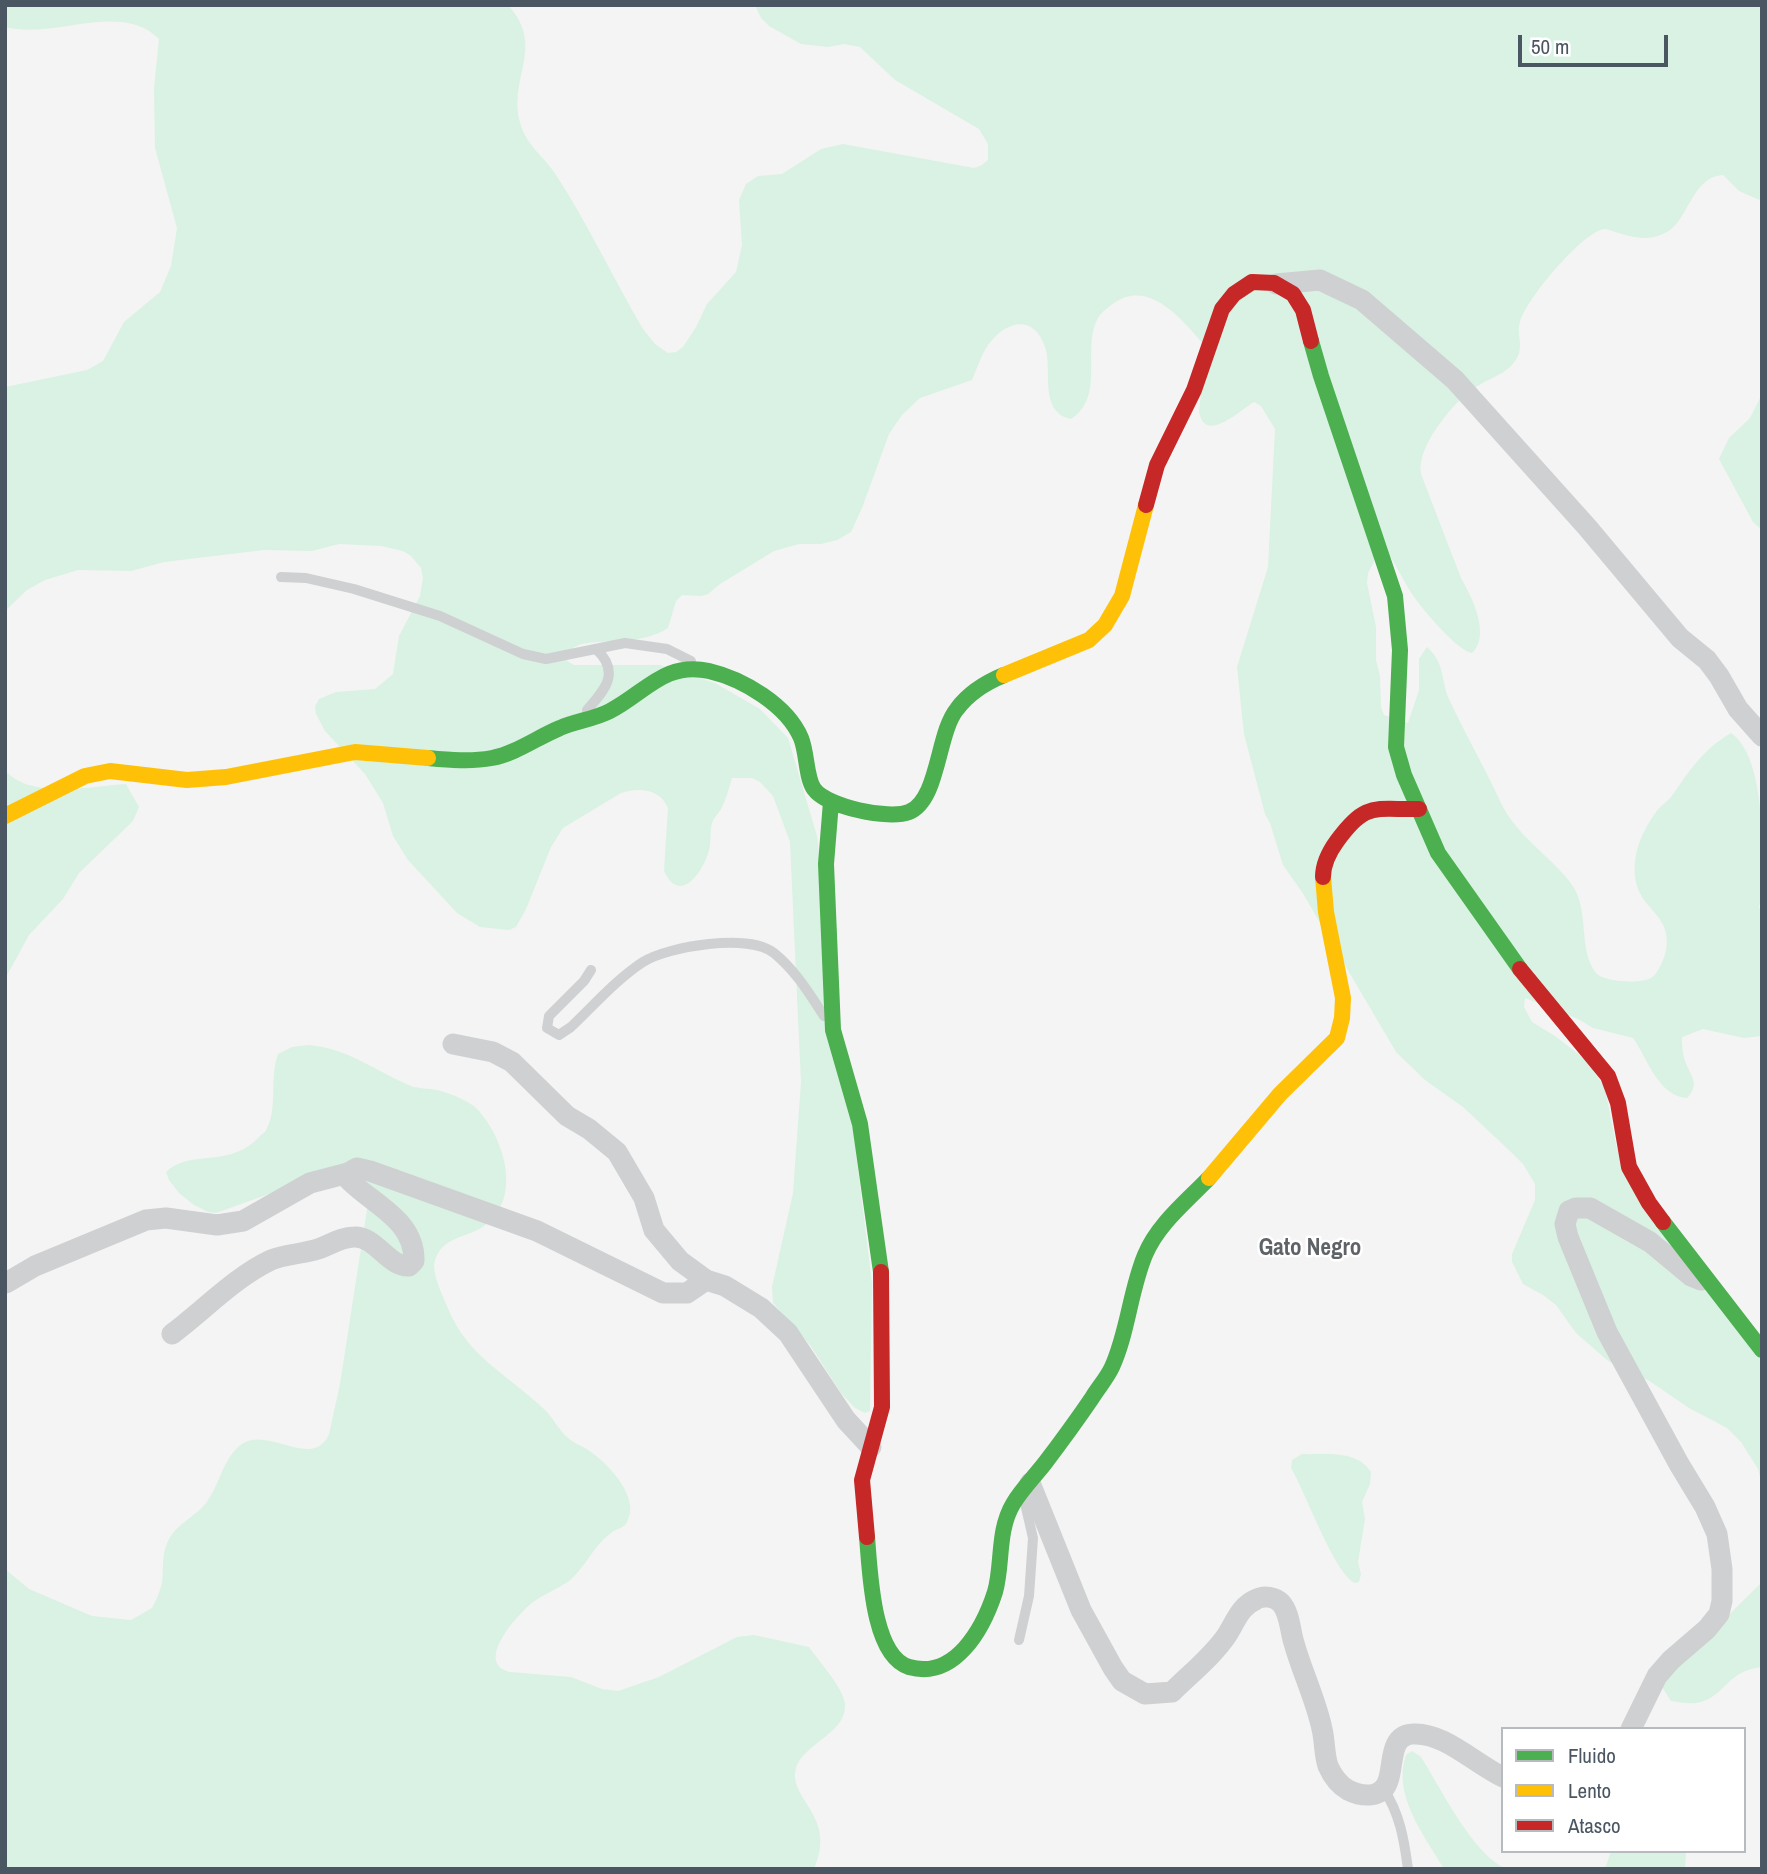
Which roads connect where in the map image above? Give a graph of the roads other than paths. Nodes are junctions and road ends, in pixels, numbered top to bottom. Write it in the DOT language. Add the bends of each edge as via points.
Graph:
graph roads {
  1 [pos="1276,284"];
  2 [pos="281,577"];
  3 [pos="596,649"];
  4 [pos="709,671"];
  5 [pos="576,723"];
  6 [pos="1762,736"];
  7 [pos="831,802"];
  8 [pos="1419,809"];
  9 [pos="5,816"];
  10 [pos="592,970"];
  11 [pos="833,1030"];
  12 [pos="453,1044"];
  13 [pos="348,1173"];
  14 [pos="706,1280"];
  15 [pos="6,1283"];
  16 [pos="1710,1283"];
  17 [pos="172,1334"];
  18 [pos="1762,1350"];
  19 [pos="871,1447"];
  20 [pos="1026,1488"];
  21 [pos="1019,1640"];
  22 [pos="1632,1727"];
  23 [pos="1501,1776"];
  24 [pos="1383,1788"];
  25 [pos="1408,1869"];
  1 -- 6 [label="street" via="1320,280 1362,300 1455,380 1680,638 1707,660 1738,709"];
  1 -- 7 [label="street" via="1252,282 1234,293 1222,309 1194,390 1157,465 1122,596 1105,625 1089,640 988,682 957,708 922,802 910,812 886,816"];
  1 -- 8 [label="street" via="1293,294 1303,310 1395,596 1400,650 1396,747"];
  2 -- 3 [label="lane" via="354,589 428,612 523,654 547,659"];
  3 -- 4 [label="lane" via="625,643 667,649"];
  3 -- 5 [label="lane" via="610,668 608,681"];
  4 -- 5 [label="street" via="685,668 664,675 609,712"];
  4 -- 7 [label="street" via="763,696 788,717 801,738 814,789"];
  5 -- 9 [label="street" via="494,758 463,761 355,752 187,780 110,771 85,776"];
  7 -- 11 [label="street" via="826,864"];
  8 -- 16 [label="street" via="1438,852 1519,968 1608,1076 1618,1103 1629,1167 1649,1203"];
  8 -- 20 [label="street" via="1368,811 1353,818 1335,844 1323,868 1326,914 1345,1004 1337,1038 1280,1094 1224,1163 1163,1225 1145,1255 1112,1368"];
  10 -- 11 [label="lane" via="549,1016 547,1028 552,1033 559,1035 572,1027 644,961 686,947 741,942 771,950 795,974"];
  11 -- 19 [label="street" via="860,1124 882,1280 882,1407"];
  12 -- 14 [label="street" via="493,1052 512,1062 567,1116 617,1152 644,1198 654,1230 680,1261"];
  13 -- 14 [label="street" via="357,1168 370,1171 537,1231 663,1293 687,1293"];
  13 -- 15 [label="street" via="310,1183 243,1221 217,1225 146,1220 35,1266"];
  13 -- 17 [label="street" via="354,1186 394,1215 414,1250 409,1266 356,1236 340,1239 318,1249 281,1256 252,1271"];
  14 -- 19 [label="street" via="761,1307 788,1333 846,1420"];
  16 -- 18 [label="street"];
  16 -- 22 [label="street" via="1691,1276 1650,1242 1590,1208 1569,1211 1568,1237 1607,1332 1705,1507 1717,1534 1720,1558 1719,1614 1657,1676"];
  19 -- 20 [label="street" via="862,1480 872,1591 891,1655 919,1670 935,1669 956,1658 979,1631 995,1591 1005,1522"];
  20 -- 21 [label="lane" via="1033,1538 1030,1597"];
  20 -- 24 [label="street" via="1080,1610 1122,1681 1145,1694 1172,1692 1227,1635 1245,1606 1270,1597 1286,1611 1334,1776 1358,1795 1372,1796"];
  23 -- 24 [label="street" via="1440,1738 1409,1734 1393,1751"];
  24 -- 25 [label="lane" via="1402,1826"];
}
